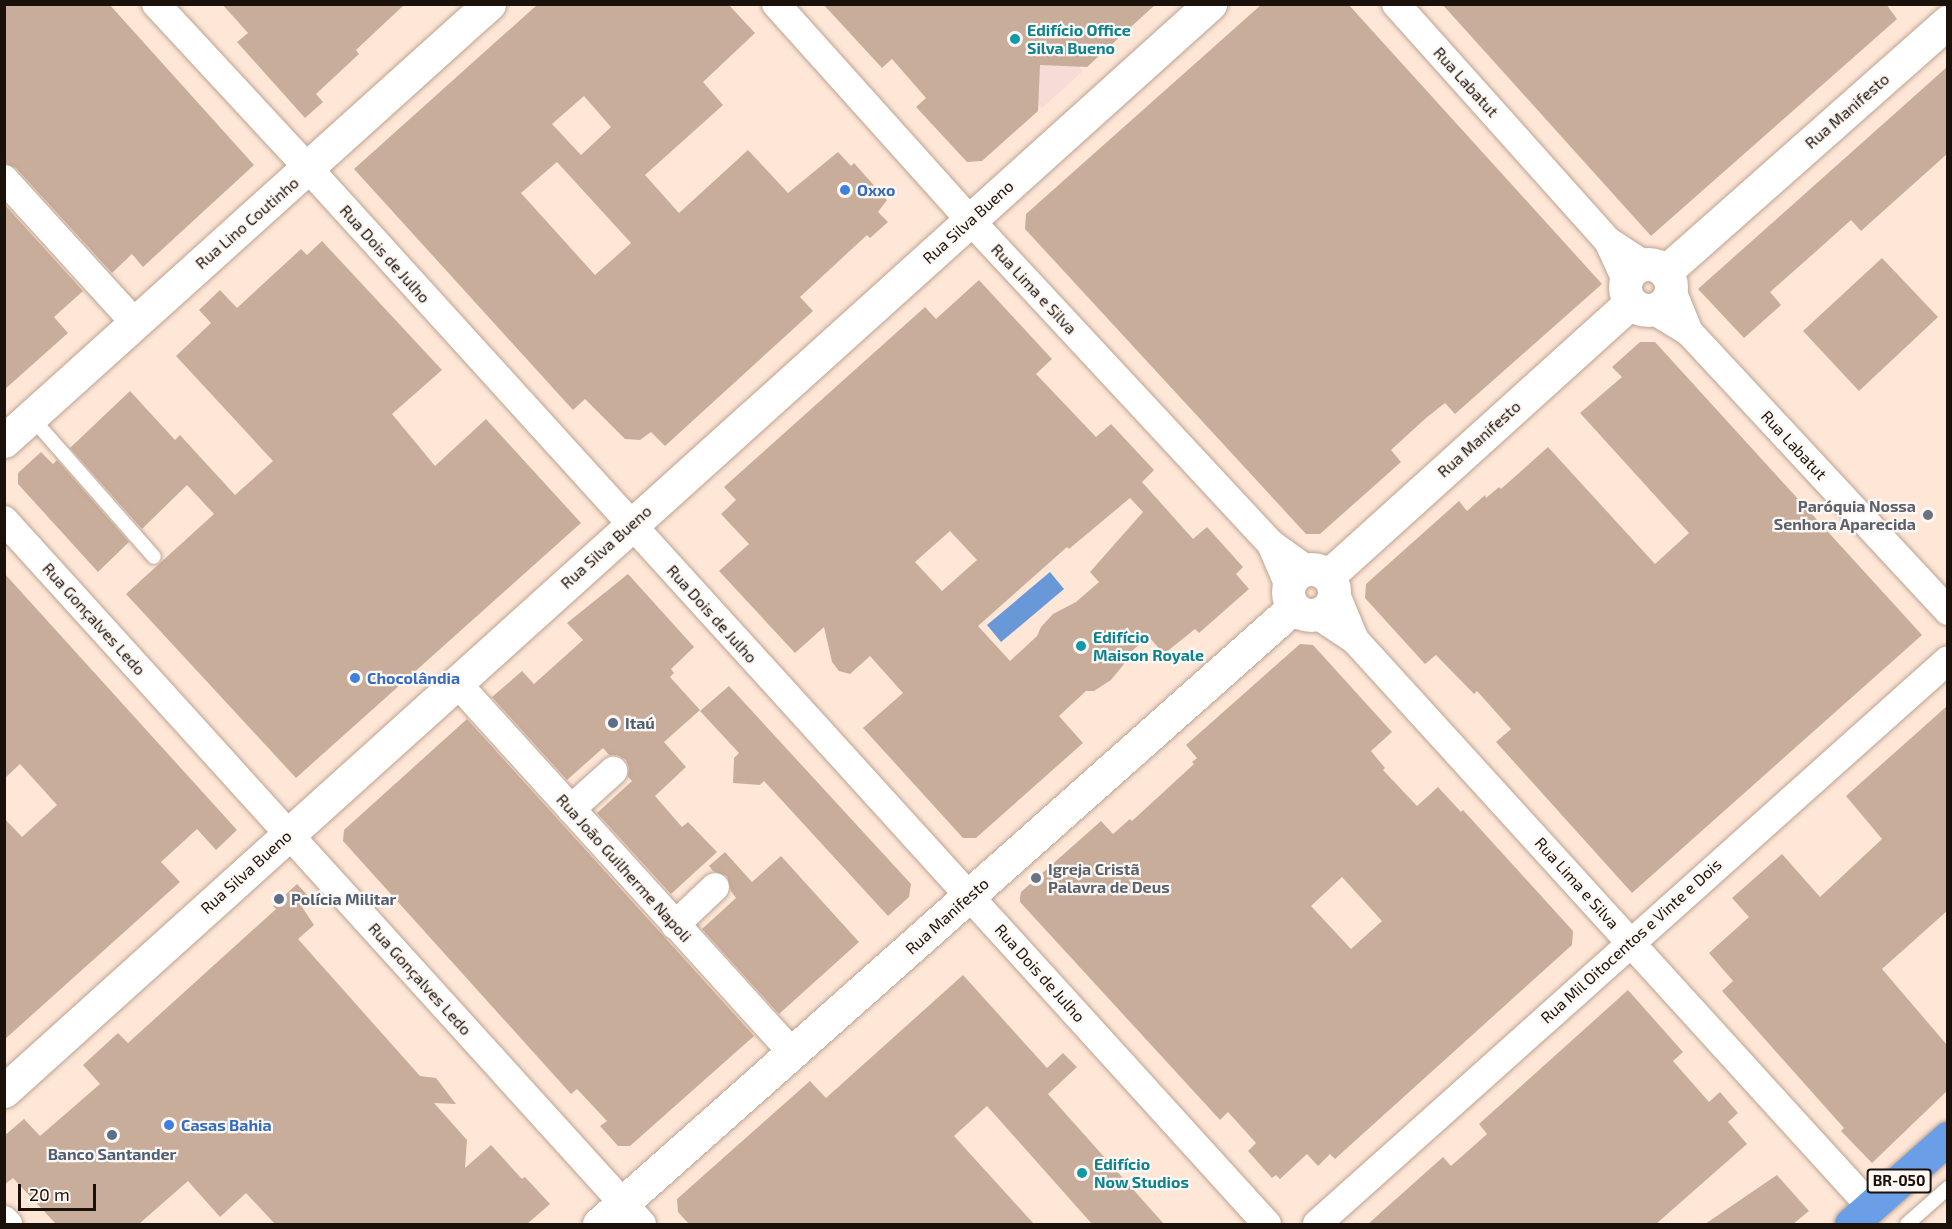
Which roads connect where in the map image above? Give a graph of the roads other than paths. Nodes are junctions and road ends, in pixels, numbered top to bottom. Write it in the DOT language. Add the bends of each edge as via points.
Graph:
graph roads {
  1 [pos="156,4"];
  2 [pos="776,4"];
  3 [pos="1210,4"];
  4 [pos="1396,4"];
  5 [pos="482,7"];
  6 [pos="1947,22"];
  7 [pos="309,169"];
  8 [pos="4,179"];
  9 [pos="970,220"];
  10 [pos="1648,286"];
  11 [pos="134,322"];
  12 [pos="31,417"];
  13 [pos="4,441"];
  14 [pos="4,520"];
  15 [pos="631,525"];
  16 [pos="154,557"];
  17 [pos="1311,591"];
  18 [pos="1947,611"];
  19 [pos="1947,660"];
  20 [pos="457,683"];
  21 [pos="614,771"];
  22 [pos="571,809"];
  23 [pos="289,834"];
  24 [pos="715,887"];
  25 [pos="970,896"];
  26 [pos="675,925"];
  27 [pos="1630,942"];
  28 [pos="792,1053"];
  29 [pos="4,1090"];
  30 [pos="1947,1138"];
  31 [pos="1947,1188"];
  32 [pos="633,1214"];
  33 [pos="1861,1216"];
  34 [pos="4,1220"];
  35 [pos="9,1224"];
  36 [pos="599,1224"];
  37 [pos="1267,1224"];
  38 [pos="1317,1224"];
  39 [pos="1907,1224"];
  1 -- 7 [label="street, Rua Dois de Julho"];
  2 -- 9 [label="street, Rua Lima e Silva"];
  3 -- 9 [label="main road, Rua Silva Bueno"];
  4 -- 10 [label="street, Rua Labatut"];
  5 -- 7 [label="main road, Rua Lino Coutinho"];
  6 -- 10 [label="main road, Rua Manifesto"];
  7 -- 11 [label="main road, Rua Lino Coutinho"];
  7 -- 15 [label="street, Rua Dois de Julho"];
  8 -- 11 [label="street"];
  9 -- 15 [label="main road, Rua Silva Bueno"];
  9 -- 17 [label="street, Rua Lima e Silva"];
  10 -- 17 [label="main road, Rua Manifesto"];
  10 -- 18 [label="street, Rua Labatut"];
  11 -- 12 [label="main road, Rua Lino Coutinho"];
  12 -- 13 [label="main road, Rua Lino Coutinho"];
  12 -- 16 [label="lane"];
  14 -- 23 [label="street, Rua Gonçalves Ledo"];
  15 -- 20 [label="main road, Rua Silva Bueno"];
  15 -- 25 [label="street, Rua Dois de Julho"];
  17 -- 25 [label="main road, Rua Manifesto"];
  17 -- 27 [label="street, Rua Lima e Silva"];
  19 -- 27 [label="street, Rua Mil Oitocentos e Vinte e Dois"];
  20 -- 22 [label="street, Rua João Guilherme Napoli"];
  20 -- 23 [label="main road, Rua Silva Bueno"];
  21 -- 22 [label="street"];
  22 -- 26 [label="street, Rua João Guilherme Napoli"];
  23 -- 29 [label="main road, Rua Silva Bueno"];
  23 -- 32 [label="street, Rua Gonçalves Ledo"];
  24 -- 26 [label="street"];
  25 -- 28 [label="main road, Rua Manifesto"];
  25 -- 37 [label="street, Rua Dois de Julho"];
  26 -- 28 [label="street, Rua João Guilherme Napoli"];
  27 -- 33 [label="street, Rua Lima e Silva"];
  27 -- 38 [label="street, Rua Mil Oitocentos e Vinte e Dois"];
  28 -- 32 [label="main road, Rua Manifesto"];
  30 -- 33 [label="highway, BR-050"];
  31 -- 39 [label="lane"];
  32 -- 36 [label="main road, Rua Manifesto"];
  34 -- 35 [label="street"];
}
